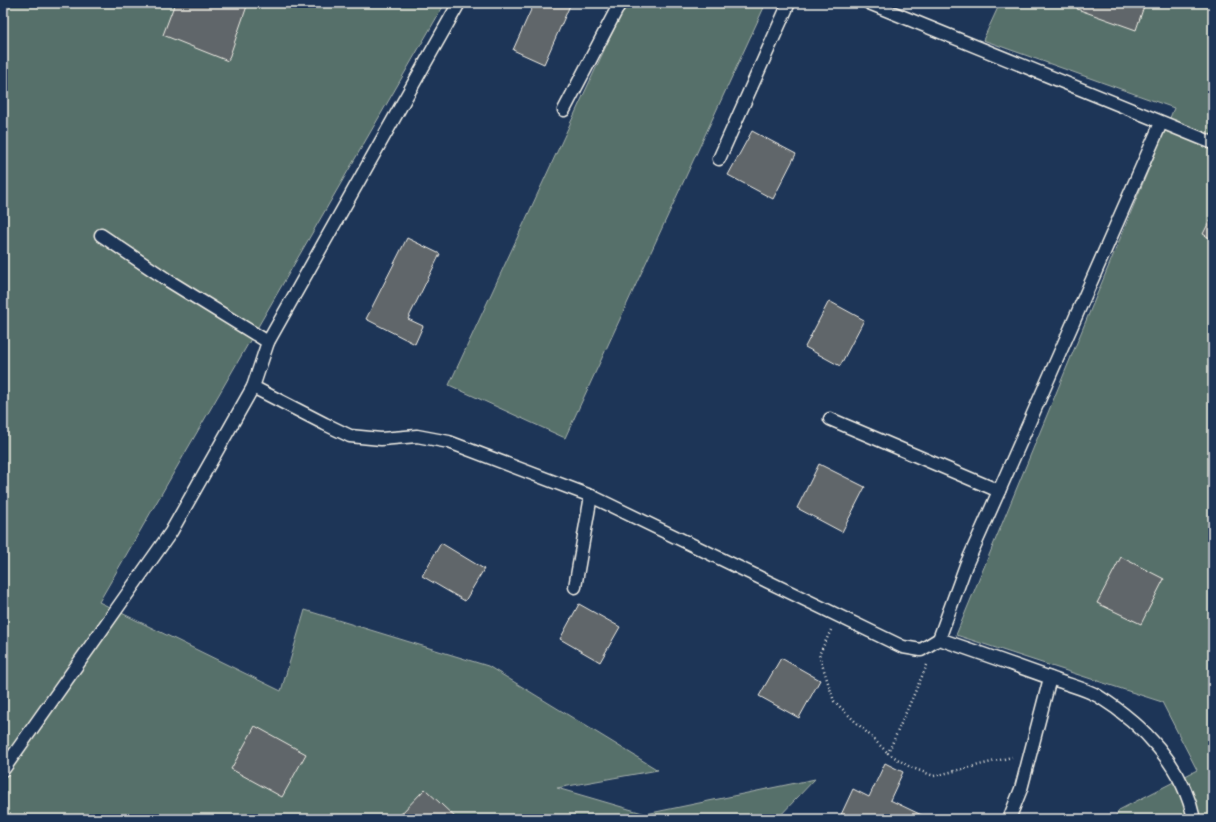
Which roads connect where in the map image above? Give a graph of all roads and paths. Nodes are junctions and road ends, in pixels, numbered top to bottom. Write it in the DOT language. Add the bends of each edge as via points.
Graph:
graph roads {
  1 [pos="459,3"];
  2 [pos="620,3"];
  3 [pos="790,3"];
  4 [pos="869,3"];
  5 [pos="564,110"];
  6 [pos="1161,123"];
  7 [pos="1213,143"];
  8 [pos="719,159"];
  9 [pos="101,235"];
  10 [pos="268,342"];
  11 [pos="253,387"];
  12 [pos="830,419"];
  13 [pos="999,491"];
  14 [pos="591,496"];
  15 [pos="575,587"];
  16 [pos="838,616"];
  17 [pos="939,639"];
  18 [pos="1050,678"];
  19 [pos="888,753"];
  20 [pos="1030,757"];
  21 [pos="3,770"];
  22 [pos="1009,819"];
  23 [pos="1194,819"];
  1 -- 10 [label="lane"];
  2 -- 5 [label="lane"];
  3 -- 8 [label="lane"];
  4 -- 6 [label="lane"];
  6 -- 7 [label="lane"];
  6 -- 13 [label="lane"];
  9 -- 10 [label="lane" via="169,281"];
  10 -- 11 [label="lane"];
  11 -- 14 [label="lane" via="350,436 381,439 417,436 449,442"];
  11 -- 21 [label="lane" via="171,532"];
  12 -- 13 [label="lane"];
  13 -- 17 [label="lane" via="966,565"];
  14 -- 15 [label="lane"];
  14 -- 16 [label="lane"];
  16 -- 17 [label="lane" via="903,647 921,650"];
  16 -- 19 [label="path" via="819,655 834,701"];
  17 -- 18 [label="lane"];
  17 -- 19 [label="path"];
  18 -- 20 [label="lane"];
  18 -- 23 [label="lane" via="1097,695 1130,719 1158,745 1177,774 1191,804"];
  19 -- 20 [label="path" via="910,767 934,776 1020,755"];
  20 -- 22 [label="lane"];
}
